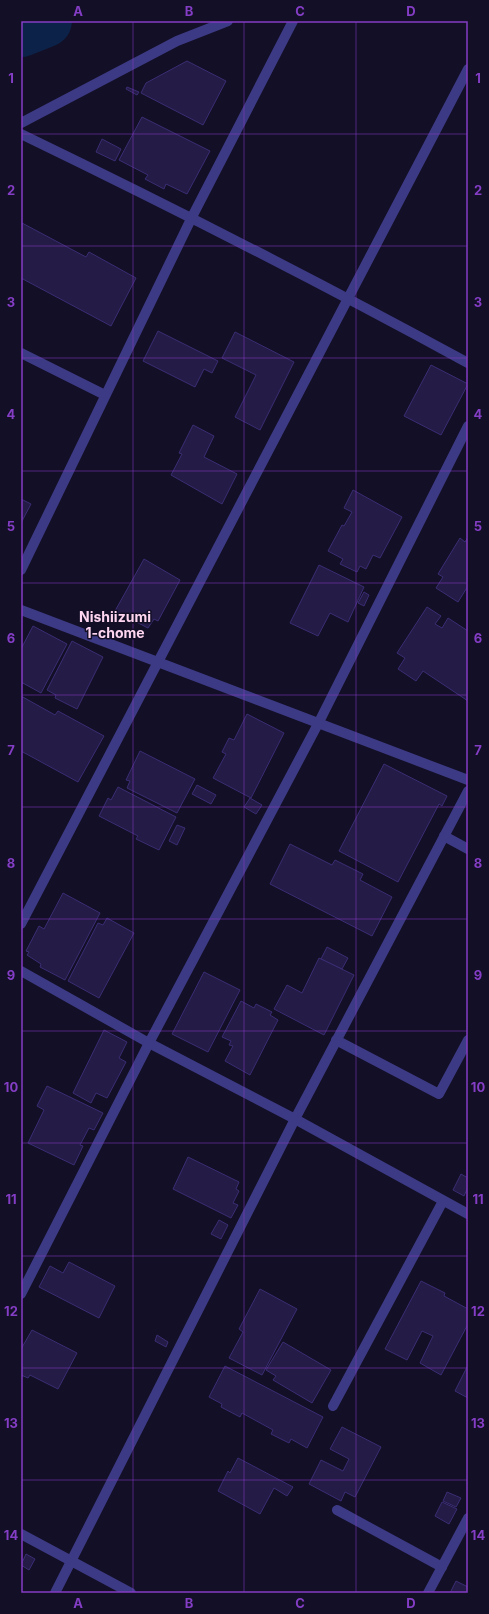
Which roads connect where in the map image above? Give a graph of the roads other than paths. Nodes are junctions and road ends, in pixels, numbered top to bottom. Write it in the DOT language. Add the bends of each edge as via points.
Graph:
graph roads {
  1 [pos="228,21"];
  2 [pos="293,21"];
  3 [pos="468,69"];
  4 [pos="21,123"];
  5 [pos="21,134"];
  6 [pos="192,217"];
  7 [pos="348,298"];
  8 [pos="21,353"];
  9 [pos="468,363"];
  10 [pos="105,395"];
  11 [pos="468,426"];
  12 [pos="21,570"];
  13 [pos="21,610"];
  14 [pos="157,661"];
  15 [pos="319,722"];
  16 [pos="468,780"];
  17 [pos="468,791"];
  18 [pos="444,836"];
  19 [pos="468,849"];
  20 [pos="21,924"];
  21 [pos="21,971"];
  22 [pos="336,1040"];
  23 [pos="468,1040"];
  24 [pos="150,1043"];
  25 [pos="295,1119"];
  26 [pos="443,1201"];
  27 [pos="468,1214"];
  28 [pos="21,1294"];
  29 [pos="333,1406"];
  30 [pos="337,1510"];
  31 [pos="468,1518"];
  32 [pos="21,1534"];
  33 [pos="71,1560"];
  34 [pos="442,1567"];
  35 [pos="55,1593"];
  36 [pos="131,1593"];
  37 [pos="428,1593"];
  1 -- 4 [label="street" via="177,41"];
  2 -- 6 [label="street"];
  3 -- 7 [label="street"];
  5 -- 6 [label="street"];
  6 -- 7 [label="street"];
  6 -- 10 [label="street"];
  7 -- 9 [label="street"];
  7 -- 14 [label="street"];
  8 -- 10 [label="street"];
  10 -- 12 [label="street"];
  11 -- 15 [label="street"];
  13 -- 14 [label="street"];
  14 -- 15 [label="street"];
  14 -- 20 [label="street"];
  15 -- 16 [label="street"];
  15 -- 24 [label="street"];
  17 -- 18 [label="street"];
  18 -- 19 [label="street"];
  18 -- 22 [label="street"];
  21 -- 24 [label="street"];
  22 -- 23 [label="street" via="439,1094"];
  22 -- 25 [label="street"];
  24 -- 25 [label="street"];
  24 -- 28 [label="street"];
  25 -- 26 [label="street"];
  25 -- 33 [label="street"];
  26 -- 27 [label="street"];
  26 -- 29 [label="street"];
  30 -- 34 [label="street"];
  31 -- 34 [label="street"];
  32 -- 33 [label="street"];
  33 -- 35 [label="street"];
  33 -- 36 [label="street"];
  34 -- 37 [label="street"];
}
